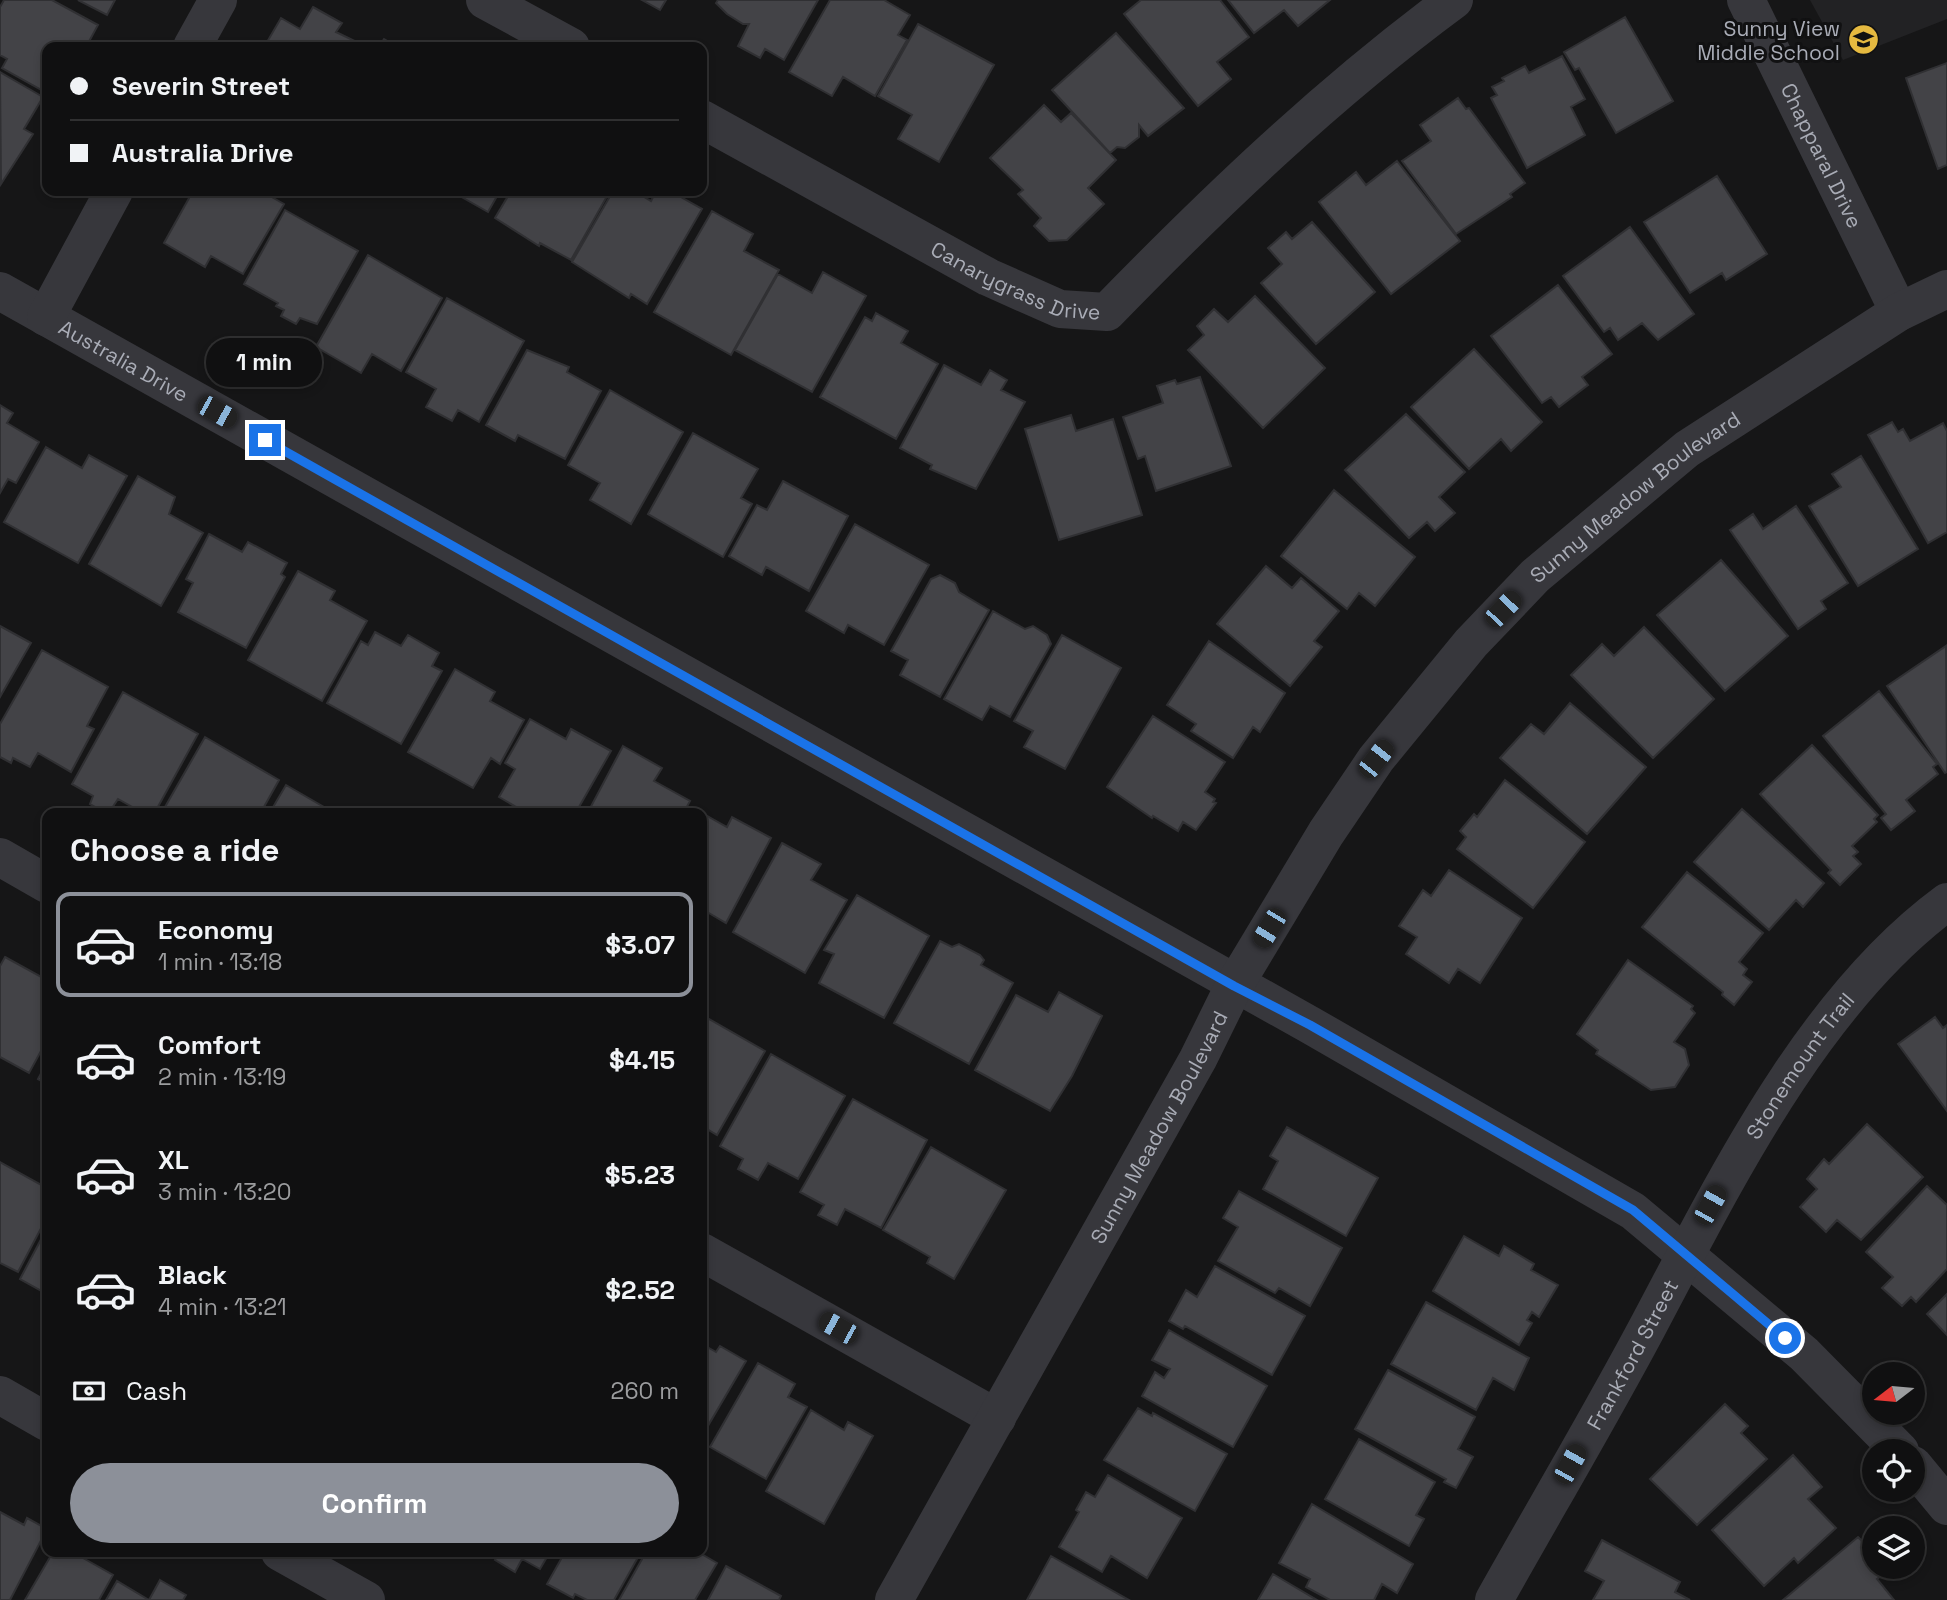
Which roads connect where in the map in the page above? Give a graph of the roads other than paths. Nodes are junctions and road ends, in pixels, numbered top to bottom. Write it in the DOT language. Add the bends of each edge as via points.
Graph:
graph roads {
  1 [pos="218,0"];
  2 [pos="485,0"];
  3 [pos="1454,0"];
  4 [pos="1746,0"];
  5 [pos="195,42"];
  6 [pos="562,42"];
  7 [pos="707,122"];
  8 [pos="111,196"];
  9 [pos="1947,289"];
  10 [pos="0,291"];
  11 [pos="1899,312"];
  12 [pos="46,317"];
  13 [pos="0,858"];
  14 [pos="42,881"];
  15 [pos="1947,902"];
  16 [pos="1234,986"];
  17 [pos="1685,1254"];
  18 [pos="707,1255"];
  19 [pos="0,1395"];
  20 [pos="997,1418"];
  21 [pos="42,1419"];
  22 [pos="1888,1439"];
  23 [pos="1925,1479"];
  24 [pos="1947,1506"];
  25 [pos="290,1557"];
  26 [pos="366,1600"];
  27 [pos="894,1600"];
  28 [pos="1494,1600"];
  1 -- 5 [label="street"];
  2 -- 6 [label="street"];
  3 -- 7 [label="street, Canarygrass Drive" via="1398,41 1205,211 1107,313 1060,309 988,277"];
  4 -- 11 [label="street, Chapparal Drive"];
  8 -- 12 [label="street"];
  9 -- 11 [label="street, Sunny Meadow Boulevard"];
  10 -- 12 [label="street, Australia Drive"];
  11 -- 16 [label="street, Sunny Meadow Boulevard" via="1687,449 1535,576 1471,643 1376,759"];
  12 -- 16 [label="street, Australia Drive"];
  13 -- 14 [label="street"];
  15 -- 17 [label="street, Stonemount Trail" via="1900,943 1819,1036 1718,1191"];
  16 -- 17 [label="street, Australia Drive" via="1633,1210"];
  16 -- 20 [label="street, Sunny Meadow Boulevard" via="1198,1059"];
  17 -- 22 [label="street, Australia Drive" via="1804,1354"];
  17 -- 28 [label="street, Frankford Street"];
  18 -- 20 [label="street"];
  19 -- 21 [label="street"];
  20 -- 27 [label="street, Sunny Meadow Boulevard"];
  23 -- 24 [label="street"];
  25 -- 26 [label="street"];
}
